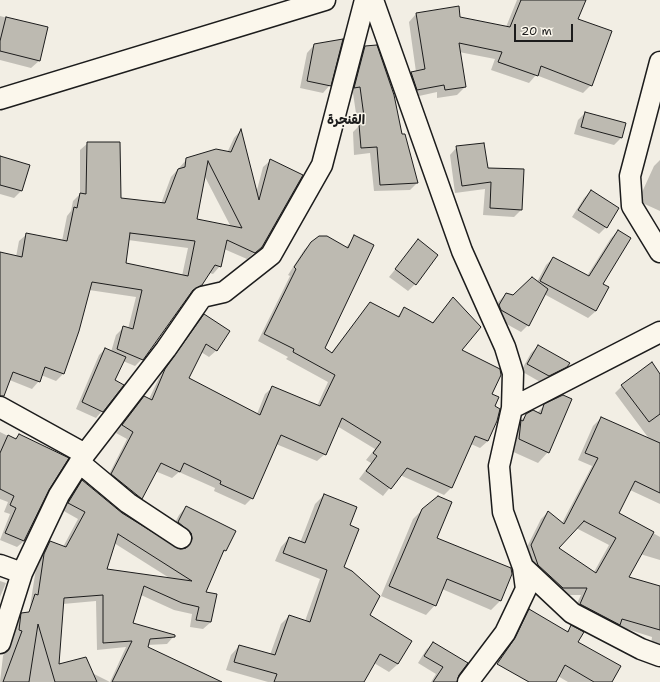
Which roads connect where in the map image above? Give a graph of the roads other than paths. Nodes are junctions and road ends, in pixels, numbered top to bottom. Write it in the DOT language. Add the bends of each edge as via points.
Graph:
graph roads {
  1 [pos="325,0"];
  2 [pos="365,0"];
  3 [pos="373,0"];
  4 [pos="660,62"];
  5 [pos="0,99"];
  6 [pos="660,252"];
  7 [pos="660,332"];
  8 [pos="0,407"];
  9 [pos="512,408"];
  10 [pos="83,458"];
  11 [pos="181,538"];
  12 [pos="0,565"];
  13 [pos="523,567"];
  14 [pos="22,573"];
  15 [pos="0,643"];
  16 [pos="660,656"];
  17 [pos="468,682"];
  1 -- 5 [label="street"];
  2 -- 10 [label="street" via="322,165 271,255 224,292 202,297"];
  3 -- 9 [label="street" via="462,251 505,347 513,373"];
  4 -- 6 [label="street" via="630,176 632,206"];
  7 -- 9 [label="street"];
  8 -- 10 [label="street"];
  9 -- 13 [label="street" via="499,466 503,512"];
  10 -- 11 [label="street" via="128,503"];
  10 -- 14 [label="street" via="59,495"];
  12 -- 14 [label="street"];
  13 -- 16 [label="street" via="572,613 641,649"];
  13 -- 17 [label="street" via="526,589 505,633"];
  14 -- 15 [label="street"];
}
